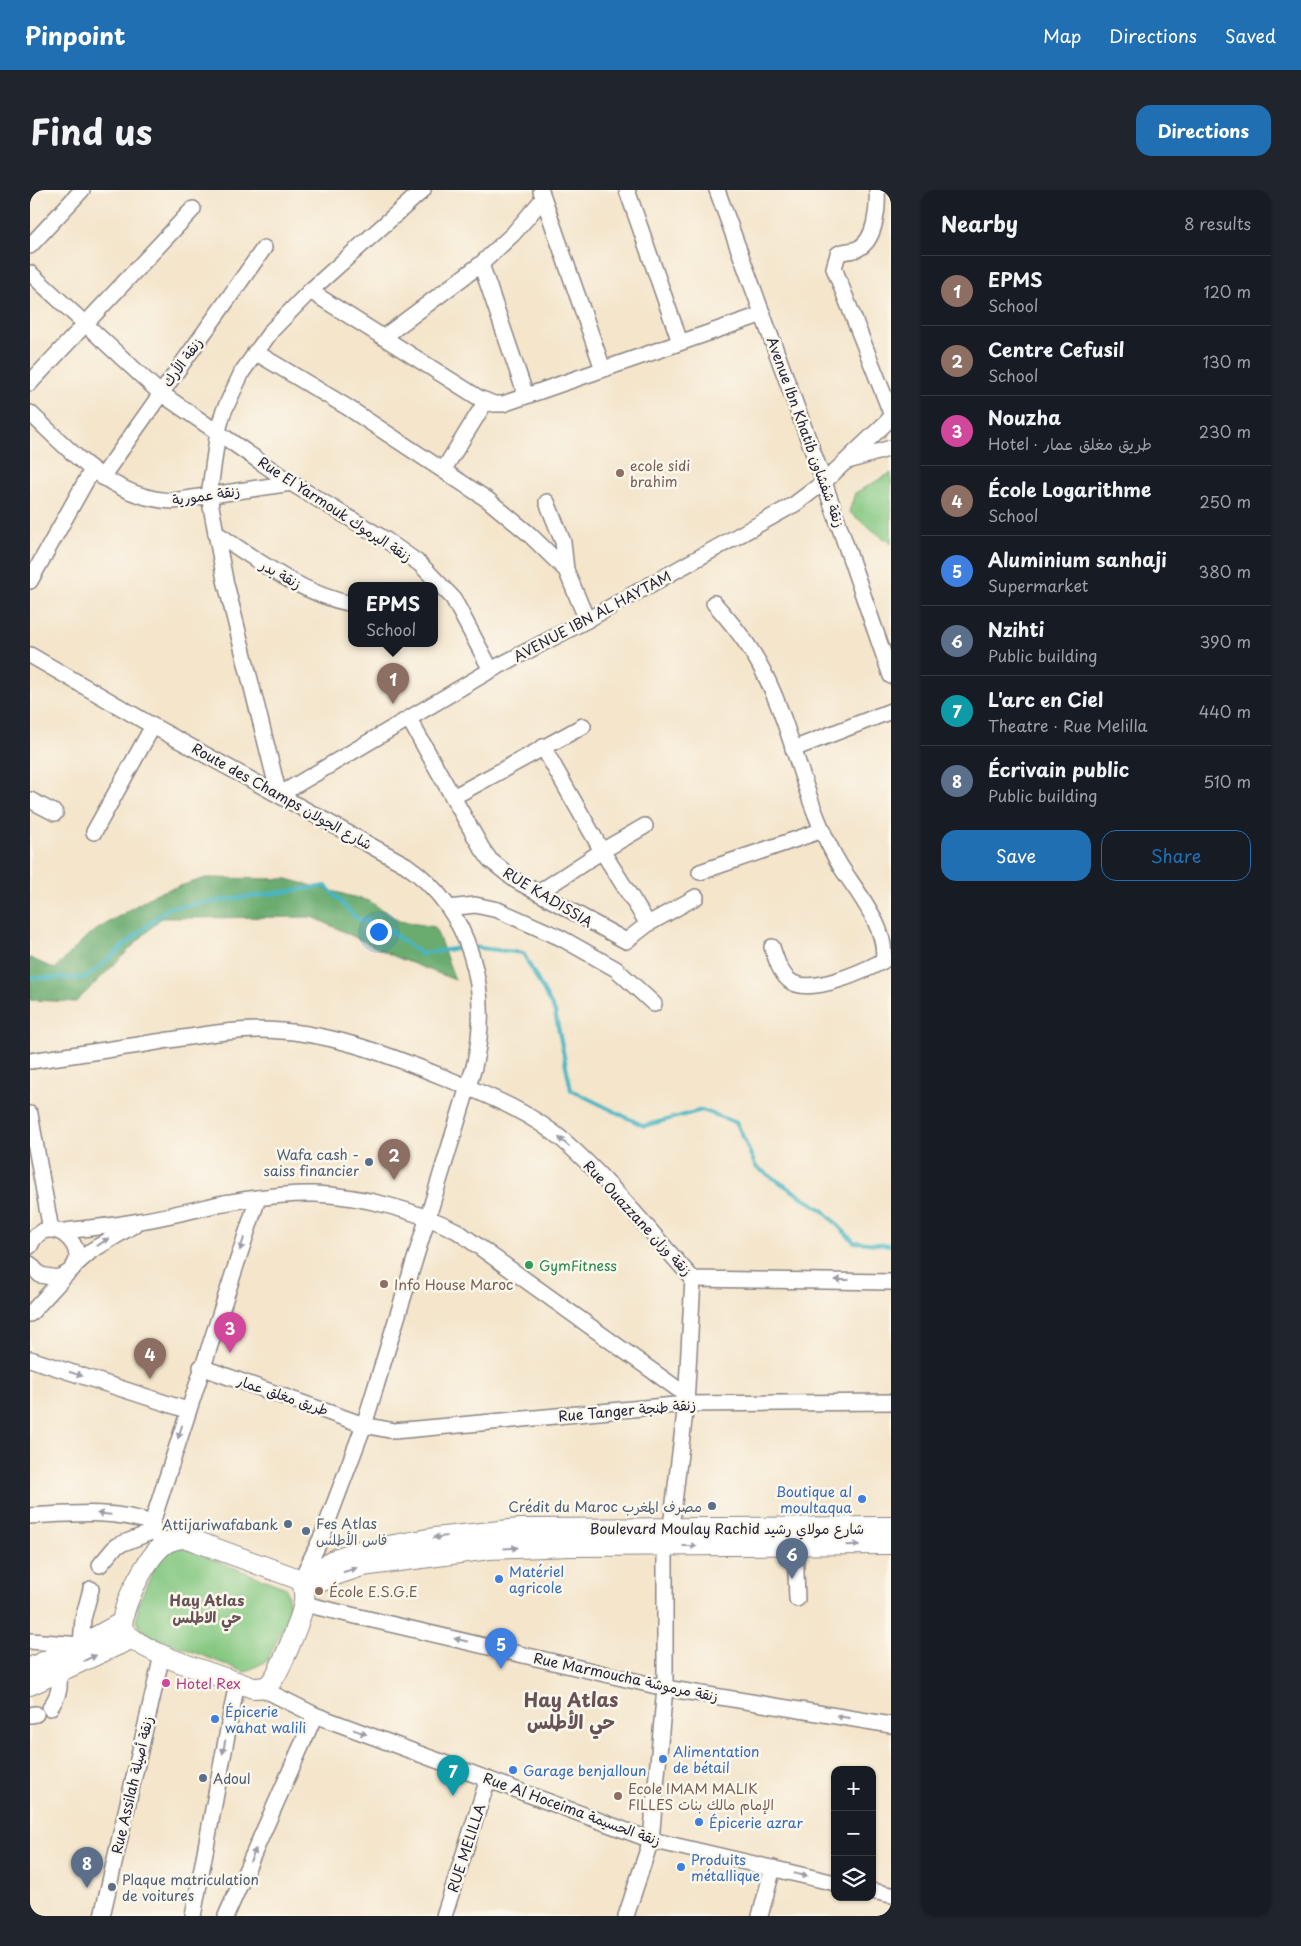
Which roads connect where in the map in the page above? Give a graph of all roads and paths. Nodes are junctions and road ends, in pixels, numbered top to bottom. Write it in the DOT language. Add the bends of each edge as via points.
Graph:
graph roads {
  1 [pos="82,190"];
  2 [pos="423,190"];
  3 [pos="627,190"];
  4 [pos="717,190"];
  5 [pos="876,190"];
  6 [pos="542,195"];
  7 [pos="193,209"];
  8 [pos="30,246"];
  9 [pos="264,248"];
  10 [pos="481,264"];
  11 [pos="30,273"];
  12 [pos="310,290"];
  13 [pos="763,314"];
  14 [pos="86,325"];
  15 [pos="385,336"];
  16 [pos="680,342"];
  17 [pos="255,352"];
  18 [pos="603,369"];
  19 [pos="30,383"];
  20 [pos="160,392"];
  21 [pos="526,396"];
  22 [pos="486,401"];
  23 [pos="891,413"];
  24 [pos="30,414"];
  25 [pos="891,418"];
  26 [pos="218,431"];
  27 [pos="891,448"];
  28 [pos="846,461"];
  29 [pos="444,469"];
  30 [pos="97,474"];
  31 [pos="824,482"];
  32 [pos="291,483"];
  33 [pos="209,496"];
  34 [pos="547,502"];
  35 [pos="216,533"];
  36 [pos="566,570"];
  37 [pos="30,581"];
  38 [pos="433,582"];
  39 [pos="439,591"];
  40 [pos="714,602"];
  41 [pos="348,603"];
  42 [pos="587,620"];
  43 [pos="30,655"];
  44 [pos="491,670"];
  45 [pos="891,676"];
  46 [pos="891,711"];
  47 [pos="408,719"];
  48 [pos="153,726"];
  49 [pos="583,726"];
  50 [pos="543,747"];
  51 [pos="793,750"];
  52 [pos="279,795"];
  53 [pos="453,797"];
  54 [pos="30,800"];
  55 [pos="55,813"];
  56 [pos="645,826"];
  57 [pos="823,830"];
  58 [pos="94,832"];
  59 [pos="602,851"];
  60 [pos="700,872"];
  61 [pos="538,893"];
  62 [pos="696,897"];
  63 [pos="451,913"];
  64 [pos="648,924"];
  65 [pos="772,947"];
  66 [pos="654,1004"];
  67 [pos="30,1061"];
  68 [pos="467,1087"];
  69 [pos="30,1114"];
  70 [pos="258,1198"];
  71 [pos="427,1218"];
  72 [pos="139,1221"];
  73 [pos="46,1232"];
  74 [pos="30,1246"];
  75 [pos="69,1271"];
  76 [pos="32,1273"];
  77 [pos="693,1279"];
  78 [pos="891,1282"];
  79 [pos="30,1314"];
  80 [pos="30,1359"];
  81 [pos="201,1367"];
  82 [pos="686,1400"];
  83 [pos="891,1402"];
  84 [pos="187,1410"];
  85 [pos="364,1424"];
  86 [pos="30,1516"];
  87 [pos="671,1527"];
  88 [pos="891,1527"];
  89 [pos="157,1533"];
  90 [pos="891,1544"];
  91 [pos="665,1546"];
  92 [pos="795,1546"];
  93 [pos="100,1565"];
  94 [pos="91,1589"];
  95 [pos="303,1590"];
  96 [pos="797,1599"];
  97 [pos="126,1631"];
  98 [pos="30,1642"];
  99 [pos="81,1645"];
  100 [pos="162,1655"];
  101 [pos="30,1668"];
  102 [pos="58,1672"];
  103 [pos="237,1682"];
  104 [pos="30,1685"];
  105 [pos="261,1688"];
  106 [pos="665,1688"];
  107 [pos="50,1708"];
  108 [pos="315,1715"];
  109 [pos="891,1725"];
  110 [pos="488,1779"];
  111 [pos="651,1840"];
  112 [pos="773,1868"];
  113 [pos="831,1881"];
  114 [pos="876,1892"];
  115 [pos="891,1895"];
  116 [pos="102,1916"];
  117 [pos="193,1916"];
  118 [pos="226,1916"];
  119 [pos="444,1916"];
  120 [pos="626,1916"];
  121 [pos="760,1916"];
  1 -- 8 [label="street"];
  2 -- 12 [label="street"];
  3 -- 16 [label="street"];
  4 -- 13 [label="street, Avenue Ibn Khatib زنقة شفشاون"];
  5 -- 23 [label="street" via="870,236 856,250 838,254 834,268"];
  6 -- 10 [label="street" via="513,234"];
  6 -- 18 [label="street"];
  7 -- 14 [label="street"];
  9 -- 20 [label="street, زنقة الأرك"];
  10 -- 15 [label="street"];
  10 -- 21 [label="street"];
  11 -- 14 [label="street, Rue El Yarmouk زنقة اليرموك"];
  12 -- 15 [label="street"];
  12 -- 17 [label="street"];
  13 -- 16 [label="street"];
  13 -- 31 [label="street, Avenue Ibn Khatib زنقة شفشاون"];
  14 -- 19 [label="street"];
  14 -- 20 [label="street, Rue El Yarmouk زنقة اليرموك"];
  15 -- 22 [label="street"];
  16 -- 18 [label="street"];
  17 -- 26 [label="street" via="233,390"];
  17 -- 29 [label="street"];
  18 -- 21 [label="street"];
  20 -- 26 [label="street, Rue El Yarmouk زنقة اليرموك"];
  20 -- 30 [label="street, زنقة الأرك"];
  21 -- 22 [label="street" via="503,404"];
  22 -- 29 [label="street"];
  24 -- 30 [label="street, زنقة عمورية"];
  25 -- 28 [label="street, AVENUE IBN AL HAYTAM"];
  26 -- 32 [label="street, Rue El Yarmouk زنقة اليرموك"];
  26 -- 33 [label="street"];
  27 -- 28 [label="street"];
  28 -- 31 [label="street, AVENUE IBN AL HAYTAM"];
  29 -- 36 [label="street" via="508,516"];
  30 -- 33 [label="street, زنقة عمورية" via="122,489 154,500"];
  30 -- 37 [label="street, زنقة الأرك"];
  31 -- 42 [label="street, AVENUE IBN AL HAYTAM" via="795,504"];
  31 -- 45 [label="street, Avenue Ibn Khatib زنقة شفشاون"];
  32 -- 33 [label="street, زنقة عمورية"];
  32 -- 38 [label="street, Rue El Yarmouk زنقة اليرموك" via="386,540 420,564"];
  33 -- 35 [label="street"];
  34 -- 36 [label="street" via="563,542"];
  35 -- 41 [label="street, زنقة بدر" via="278,573 331,600"];
  35 -- 52 [label="street" via="238,636"];
  36 -- 42 [label="street"];
  39 -- 44 [label="street, Rue El Yarmouk زنقة اليرموك" via="453,598"];
  40 -- 51 [label="street" via="758,660"];
  42 -- 44 [label="street, AVENUE IBN AL HAYTAM"];
  43 -- 48 [label="street, Route des Champs شارع الجولان"];
  44 -- 47 [label="street, AVENUE IBN AL HAYTAM"];
  46 -- 51 [label="street"];
  47 -- 52 [label="street, AVENUE IBN AL HAYTAM"];
  47 -- 53 [label="street, RUE KADISSIA"];
  48 -- 52 [label="street, Route des Champs شارع الجولان"];
  48 -- 58 [label="street"];
  49 -- 50 [label="street"];
  50 -- 53 [label="street"];
  50 -- 59 [label="street"];
  51 -- 57 [label="street"];
  52 -- 63 [label="street, Route des Champs شارع الجولان" via="406,865 434,888"];
  53 -- 61 [label="street, RUE KADISSIA" via="490,860"];
  54 -- 55 [label="street"];
  56 -- 59 [label="street"];
  57 -- 60 [label="street"];
  57 -- 65 [label="street" via="872,918 884,948 883,962 855,976 811,986 798,985 790,981 779,966"];
  59 -- 61 [label="street"];
  59 -- 64 [label="street"];
  61 -- 64 [label="street, RUE KADISSIA" via="626,941"];
  62 -- 64 [label="street, RUE KADISSIA"];
  63 -- 66 [label="street" via="475,905 498,910 545,931 616,969"];
  63 -- 68 [label="street, Route des Champs شارع الجولان" via="467,944 480,987 479,1043"];
  67 -- 68 [label="street, Rue Ouazzane زنقة وزان" via="229,1032 282,1030 349,1044"];
  68 -- 71 [label="street, Route des Champs شارع الجولان"];
  77 -- 68 [label="street, Rue Ouazzane زنقة وزان, one-way" via="564,1142 534,1118"];
  69 -- 73 [label="street"];
  70 -- 71 [label="street" via="315,1194 341,1197"];
  70 -- 72 [label="street"];
  70 -- 81 [label="street, one-way"];
  71 -- 82 [label="street" via="471,1240"];
  71 -- 85 [label="street, Route des Champs شارع الجولان"];
  72 -- 73 [label="street"];
  75 -- 72 [label="street, one-way" via="97,1246"];
  73 -- 74 [label="street" via="37,1236"];
  73 -- 75 [label="street" via="66,1235 75,1247 76,1254"];
  75 -- 76 [label="street" via="51,1279"];
  75 -- 79 [label="street"];
  78 -- 77 [label="street, Rue Ouazzane زنقة وزان, one-way"];
  77 -- 82 [label="street"];
  80 -- 84 [label="street, one-way"];
  81 -- 84 [label="street"];
  81 -- 85 [label="street, طريق مغلق عمار"];
  82 -- 83 [label="street, Rue Tanger زنقة طنجة"];
  82 -- 85 [label="street, Rue Tanger زنقة طنجة" via="411,1430 381,1429"];
  82 -- 87 [label="street"];
  84 -- 89 [label="street, one-way"];
  85 -- 95 [label="street, Route des Champs شارع الجولان"];
  89 -- 86 [label="street, one-way" via="124,1515"];
  87 -- 88 [label="main road, Boulevard Moulay Rachid شارع مولاي رشيد"];
  87 -- 95 [label="main road, Boulevard Moulay Rachid شارع مولاي رشيد, one-way" via="520,1529 434,1538 359,1551 338,1558"];
  89 -- 93 [label="street" via="116,1546"];
  89 -- 95 [label="main road" via="187,1538"];
  89 -- 97 [label="main road"];
  92 -- 90 [label="main road, Boulevard Moulay Rachid شارع مولاي رشيد, one-way"];
  91 -- 92 [label="main road, Boulevard Moulay Rachid شارع مولاي رشيد, one-way"];
  95 -- 91 [label="main road, Boulevard Moulay Rachid شارع مولاي رشيد, one-way" via="362,1566 480,1550"];
  91 -- 106 [label="street"];
  92 -- 96 [label="street"];
  94 -- 99 [label="street" via="83,1619"];
  95 -- 105 [label="main road" via="276,1676"];
  106 -- 95 [label="street, Rue Marmoucha زنقة مرموشة, one-way"];
  97 -- 99 [label="main road"];
  97 -- 100 [label="main road"];
  102 -- 97 [label="main road, one-way"];
  98 -- 99 [label="street"];
  99 -- 101 [label="main road"];
  100 -- 103 [label="main road"];
  100 -- 116 [label="street, Rue Assilah زنقة أصيلة"];
  102 -- 104 [label="main road"];
  102 -- 107 [label="street" via="61,1686"];
  103 -- 105 [label="main road"];
  103 -- 117 [label="street, one-way"];
  105 -- 108 [label="street, Rue Al Hoceima زنقة الحسيمة"];
  109 -- 106 [label="street, Rue Marmoucha زنقة مرموشة, one-way"];
  106 -- 111 [label="street"];
  108 -- 110 [label="street, Rue Al Hoceima زنقة الحسيمة, one-way"];
  118 -- 108 [label="street, one-way"];
  110 -- 111 [label="street, Rue Al Hoceima زنقة الحسيمة"];
  110 -- 119 [label="street, RUE MELILLA"];
  111 -- 112 [label="street, Rue Al Hoceima زنقة الحسيمة"];
  111 -- 120 [label="street"];
  112 -- 113 [label="street, Rue Al Hoceima زنقة الحسيمة, one-way"];
  112 -- 121 [label="street"];
  114 -- 115 [label="street"];
}
